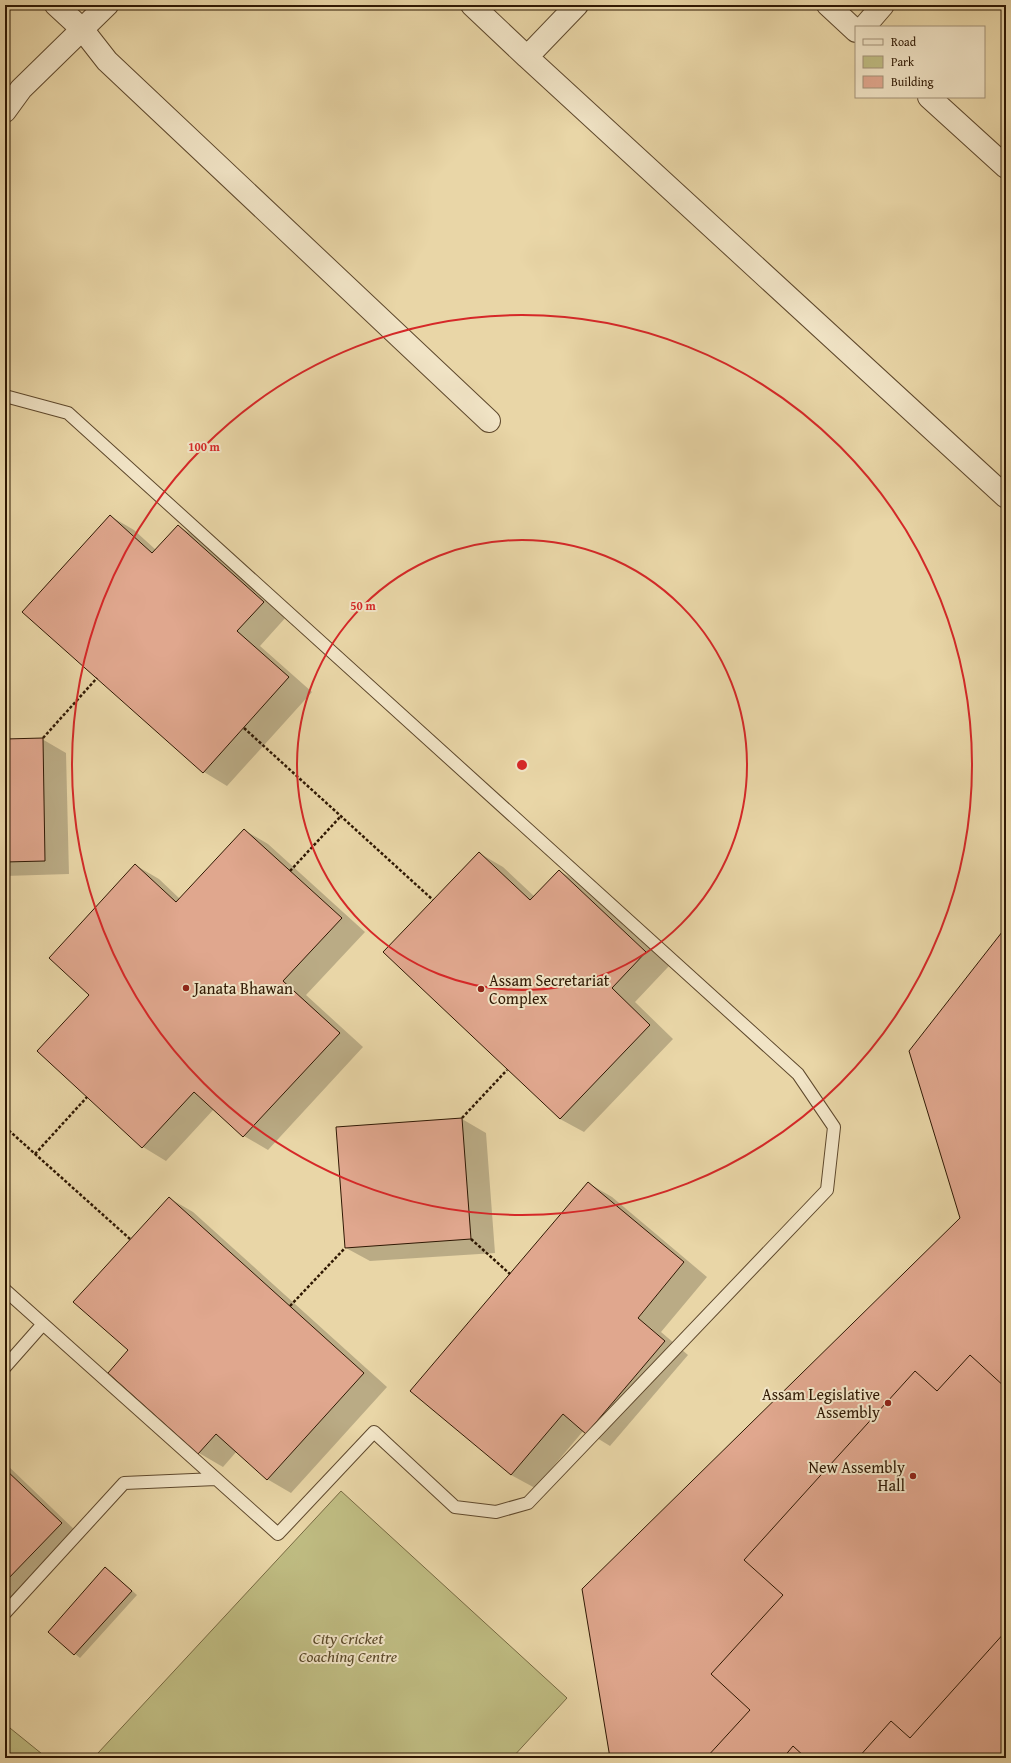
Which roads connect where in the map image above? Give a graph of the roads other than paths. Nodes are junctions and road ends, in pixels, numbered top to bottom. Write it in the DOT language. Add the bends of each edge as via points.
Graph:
graph roads {
  1 [pos="56,5"];
  2 [pos="107,5"];
  3 [pos="472,5"];
  4 [pos="578,5"];
  5 [pos="828,5"];
  6 [pos="883,5"];
  7 [pos="865,26"];
  8 [pos="82,29"];
  9 [pos="855,30"];
  10 [pos="527,57"];
  11 [pos="930,98"];
  12 [pos="5,111"];
  13 [pos="1006,167"];
  14 [pos="5,396"];
  15 [pos="489,422"];
  16 [pos="1006,497"];
  17 [pos="5,1290"];
  18 [pos="43,1324"];
  19 [pos="5,1367"];
  20 [pos="216,1479"];
  21 [pos="5,1613"];
  1 -- 8 [label="street"];
  2 -- 8 [label="street"];
  3 -- 10 [label="street"];
  4 -- 10 [label="street"];
  5 -- 9 [label="street"];
  6 -- 7 [label="street"];
  8 -- 12 [label="street" via="21,89"];
  8 -- 15 [label="street" via="107,61"];
  10 -- 16 [label="street"];
  11 -- 13 [label="street"];
  14 -- 20 [label="lane" via="68,413 798,1074 834,1127 827,1190 528,1503 496,1512 455,1507 374,1432 278,1534"];
  17 -- 18 [label="lane"];
  18 -- 19 [label="lane"];
  18 -- 20 [label="lane"];
  20 -- 21 [label="lane" via="124,1483"];
}
